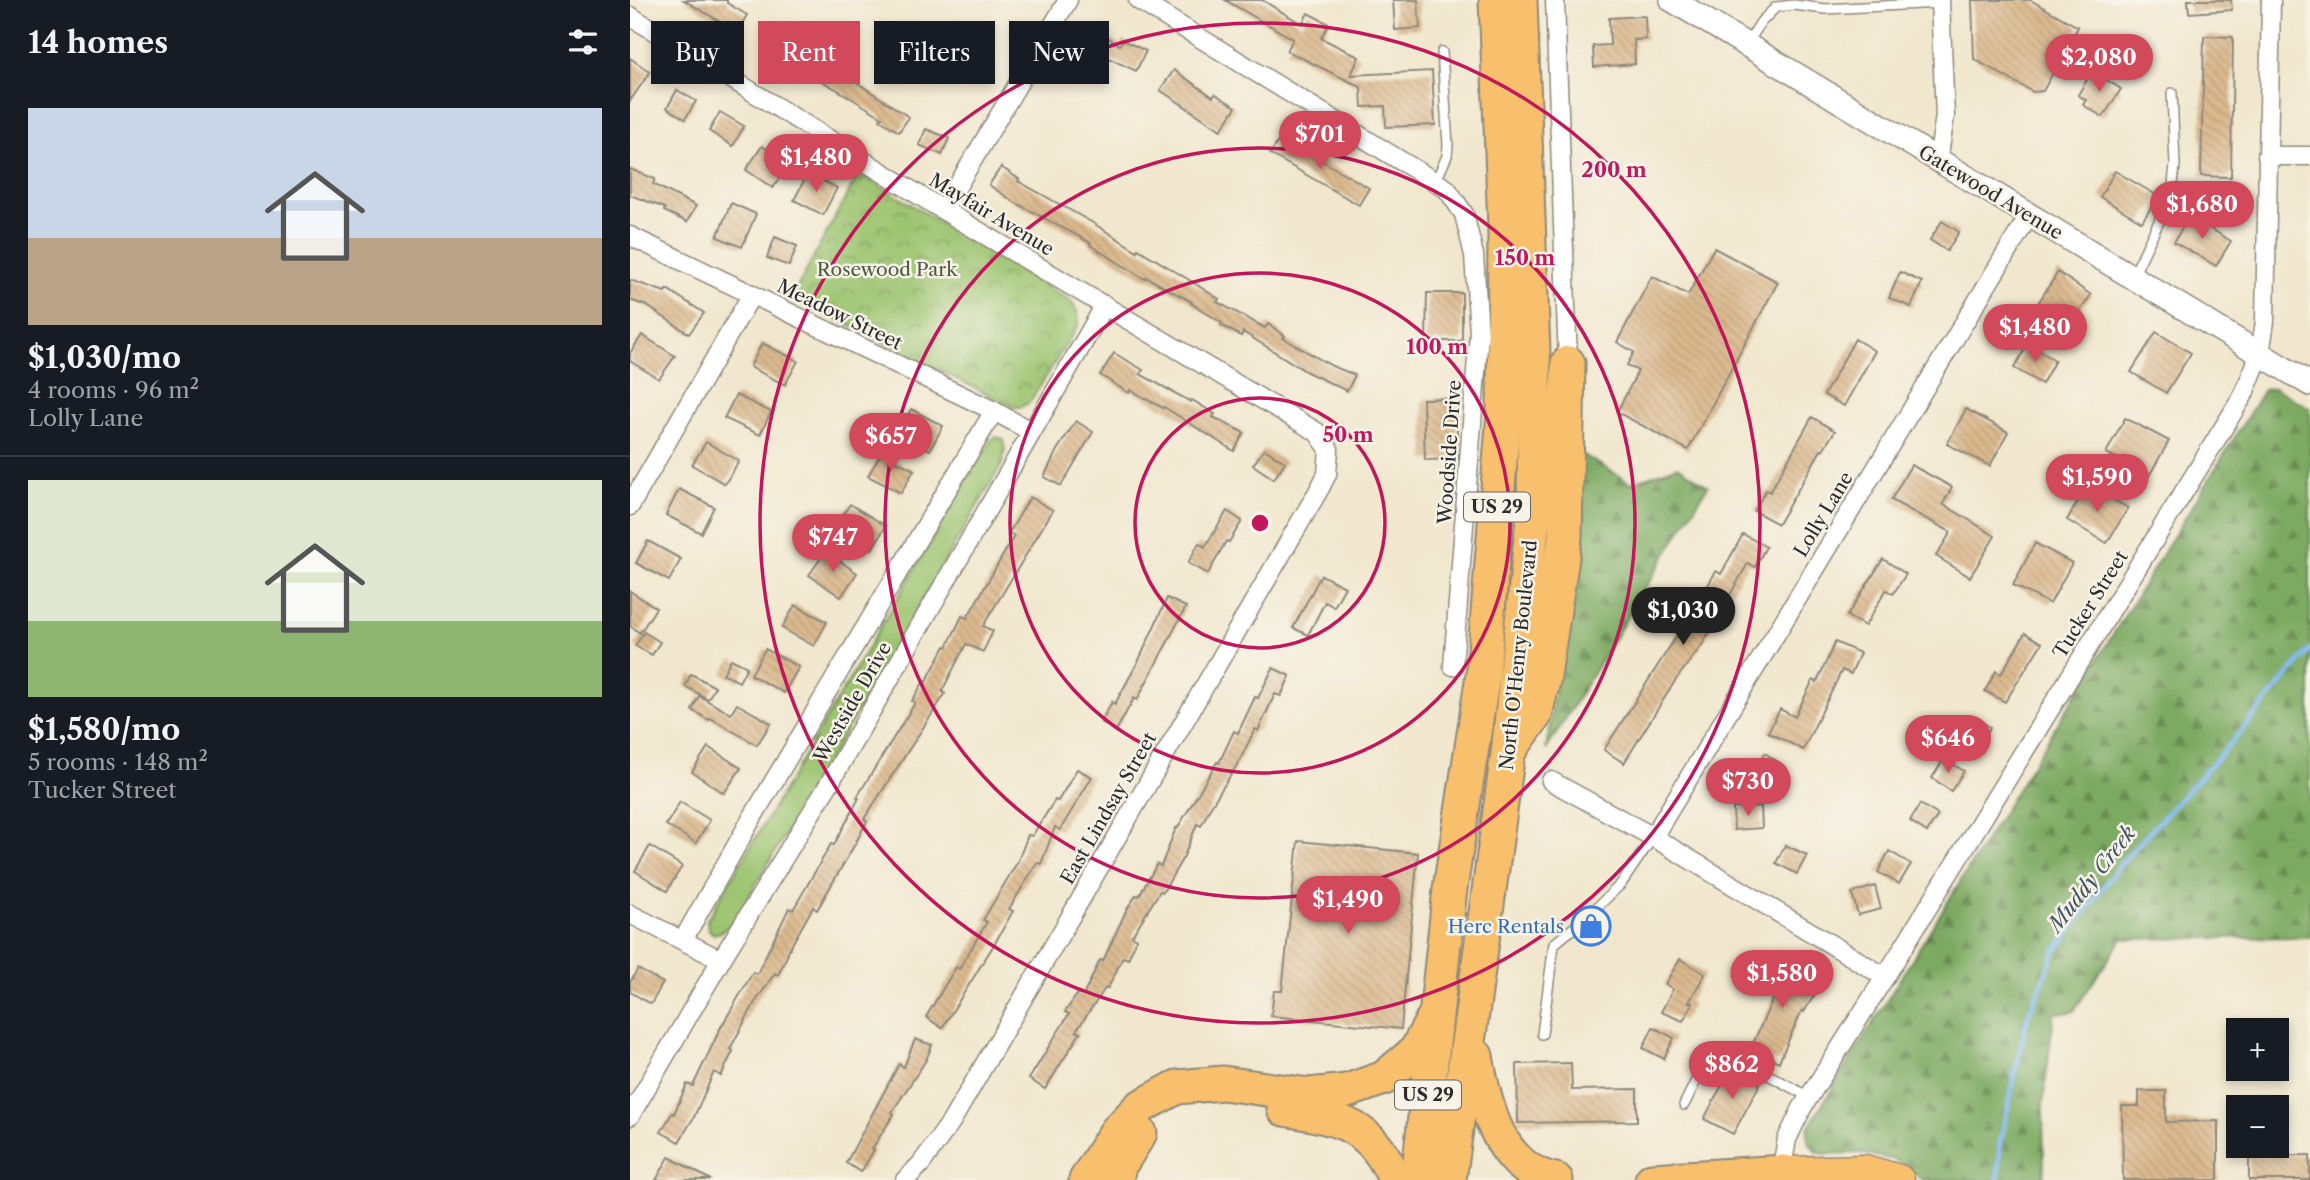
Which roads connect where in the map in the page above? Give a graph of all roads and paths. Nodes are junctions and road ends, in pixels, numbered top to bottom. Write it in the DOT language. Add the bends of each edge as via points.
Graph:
graph roads {
  1 [pos="1068,0"];
  2 [pos="1138,0"];
  3 [pos="1496,0"];
  4 [pos="1555,0"];
  5 [pos="1672,0"];
  6 [pos="2271,0"];
  7 [pos="1940,2"];
  8 [pos="1777,4"];
  9 [pos="1524,10"];
  10 [pos="630,16"];
  11 [pos="1746,45"];
  12 [pos="1442,52"];
  13 [pos="2172,93"];
  14 [pos="2267,156"];
  15 [pos="2310,156"];
  16 [pos="1938,161"];
  17 [pos="1436,183"];
  18 [pos="943,210"];
  19 [pos="2029,214"];
  20 [pos="630,236"];
  21 [pos="2132,278"];
  22 [pos="752,294"];
  23 [pos="1105,305"];
  24 [pos="2260,354"];
  25 [pos="1568,363"];
  26 [pos="2310,384"];
  27 [pos="994,411"];
  28 [pos="1030,431"];
  29 [pos="1329,449"];
  30 [pos="630,506"];
  31 [pos="1454,666"];
  32 [pos="1508,753"];
  33 [pos="1551,781"];
  34 [pos="1653,837"];
  35 [pos="630,914"];
  36 [pos="683,940"];
  37 [pos="721,960"];
  38 [pos="1885,977"];
  39 [pos="1437,1011"];
  40 [pos="1471,1023"];
  41 [pos="1542,1034"];
  42 [pos="1809,1097"];
  43 [pos="1684,1105"];
  44 [pos="630,1116"];
  45 [pos="1784,1176"];
  46 [pos="905,1180"];
  47 [pos="1086,1180"];
  48 [pos="1117,1180"];
  49 [pos="1395,1180"];
  50 [pos="1418,1180"];
  51 [pos="1449,1180"];
  52 [pos="1556,1180"];
  53 [pos="1652,1180"];
  54 [pos="1899,1180"];
  1 -- 18 [label="street"];
  2 -- 17 [label="street, Woodside Drive"];
  3 -- 39 [label="highway, North O'Henry Boulevard / US 29" via="1505,228 1504,412 1484,662"];
  4 -- 25 [label="street"];
  5 -- 11 [label="street, Gatewood Avenue"];
  6 -- 14 [label="street, Tucker Street"];
  7 -- 8 [label="lane" via="1825,9"];
  7 -- 16 [label="street" via="1945,116"];
  8 -- 11 [label="lane"];
  9 -- 32 [label="highway, North O'Henry Boulevard / US 29" via="1534,509"];
  10 -- 18 [label="street, Mayfair Avenue"];
  11 -- 16 [label="street, Gatewood Avenue"];
  12 -- 17 [label="lane" via="1448,145"];
  13 -- 21 [label="lane" via="2172,194"];
  14 -- 15 [label="street"];
  14 -- 24 [label="street, Tucker Street" via="2265,321"];
  16 -- 19 [label="street, Gatewood Avenue"];
  17 -- 31 [label="street, Woodside Drive" via="1464,214 1474,255 1479,333"];
  18 -- 23 [label="street, Mayfair Avenue"];
  19 -- 21 [label="street, Gatewood Avenue"];
  19 -- 34 [label="street, Lolly Lane"];
  20 -- 22 [label="street, Meadow Street"];
  21 -- 24 [label="street, Gatewood Avenue"];
  22 -- 27 [label="street, Meadow Street"];
  22 -- 30 [label="street"];
  23 -- 28 [label="street, Westside Drive"];
  23 -- 29 [label="street, Mayfair Avenue" via="1318,432"];
  24 -- 26 [label="street, Gatewood Avenue"];
  24 -- 38 [label="street, Tucker Street" via="2243,396"];
  25 -- 32 [label="highway" via="1566,538 1535,715"];
  27 -- 28 [label="street, Meadow Street"];
  27 -- 36 [label="street, Westside Drive"];
  28 -- 37 [label="street, Westside Drive" via="829,784"];
  29 -- 46 [label="street, East Lindsay Street" via="1320,488 951,1122"];
  32 -- 40 [label="highway, North O'Henry Boulevard / US 29"];
  33 -- 34 [label="street"];
  34 -- 38 [label="street"];
  34 -- 41 [label="lane" via="1620,884 1554,944"];
  35 -- 36 [label="street"];
  36 -- 37 [label="street"];
  37 -- 44 [label="street, Westside Drive"];
  38 -- 42 [label="street, Tucker Street"];
  39 -- 47 [label="highway" via="1416,1051 1384,1078 1347,1091 1309,1095 1223,1083 1177,1087 1140,1107 1115,1132"];
  39 -- 50 [label="highway, North O'Henry Boulevard / US 29"];
  40 -- 51 [label="highway, North O'Henry Boulevard / US 29"];
  40 -- 52 [label="highway" via="1483,1096 1495,1129 1513,1156 1542,1178"];
  42 -- 43 [label="lane" via="1735,1057 1717,1054 1704,1067"];
  42 -- 45 [label="street, Tucker Street" via="1787,1139"];
  45 -- 53 [label="highway"];
  45 -- 54 [label="highway" via="1866,1170"];
  48 -- 49 [label="highway" via="1118,1168 1135,1138 1164,1110 1200,1102 1242,1102 1329,1117 1362,1131 1387,1161"];
}
